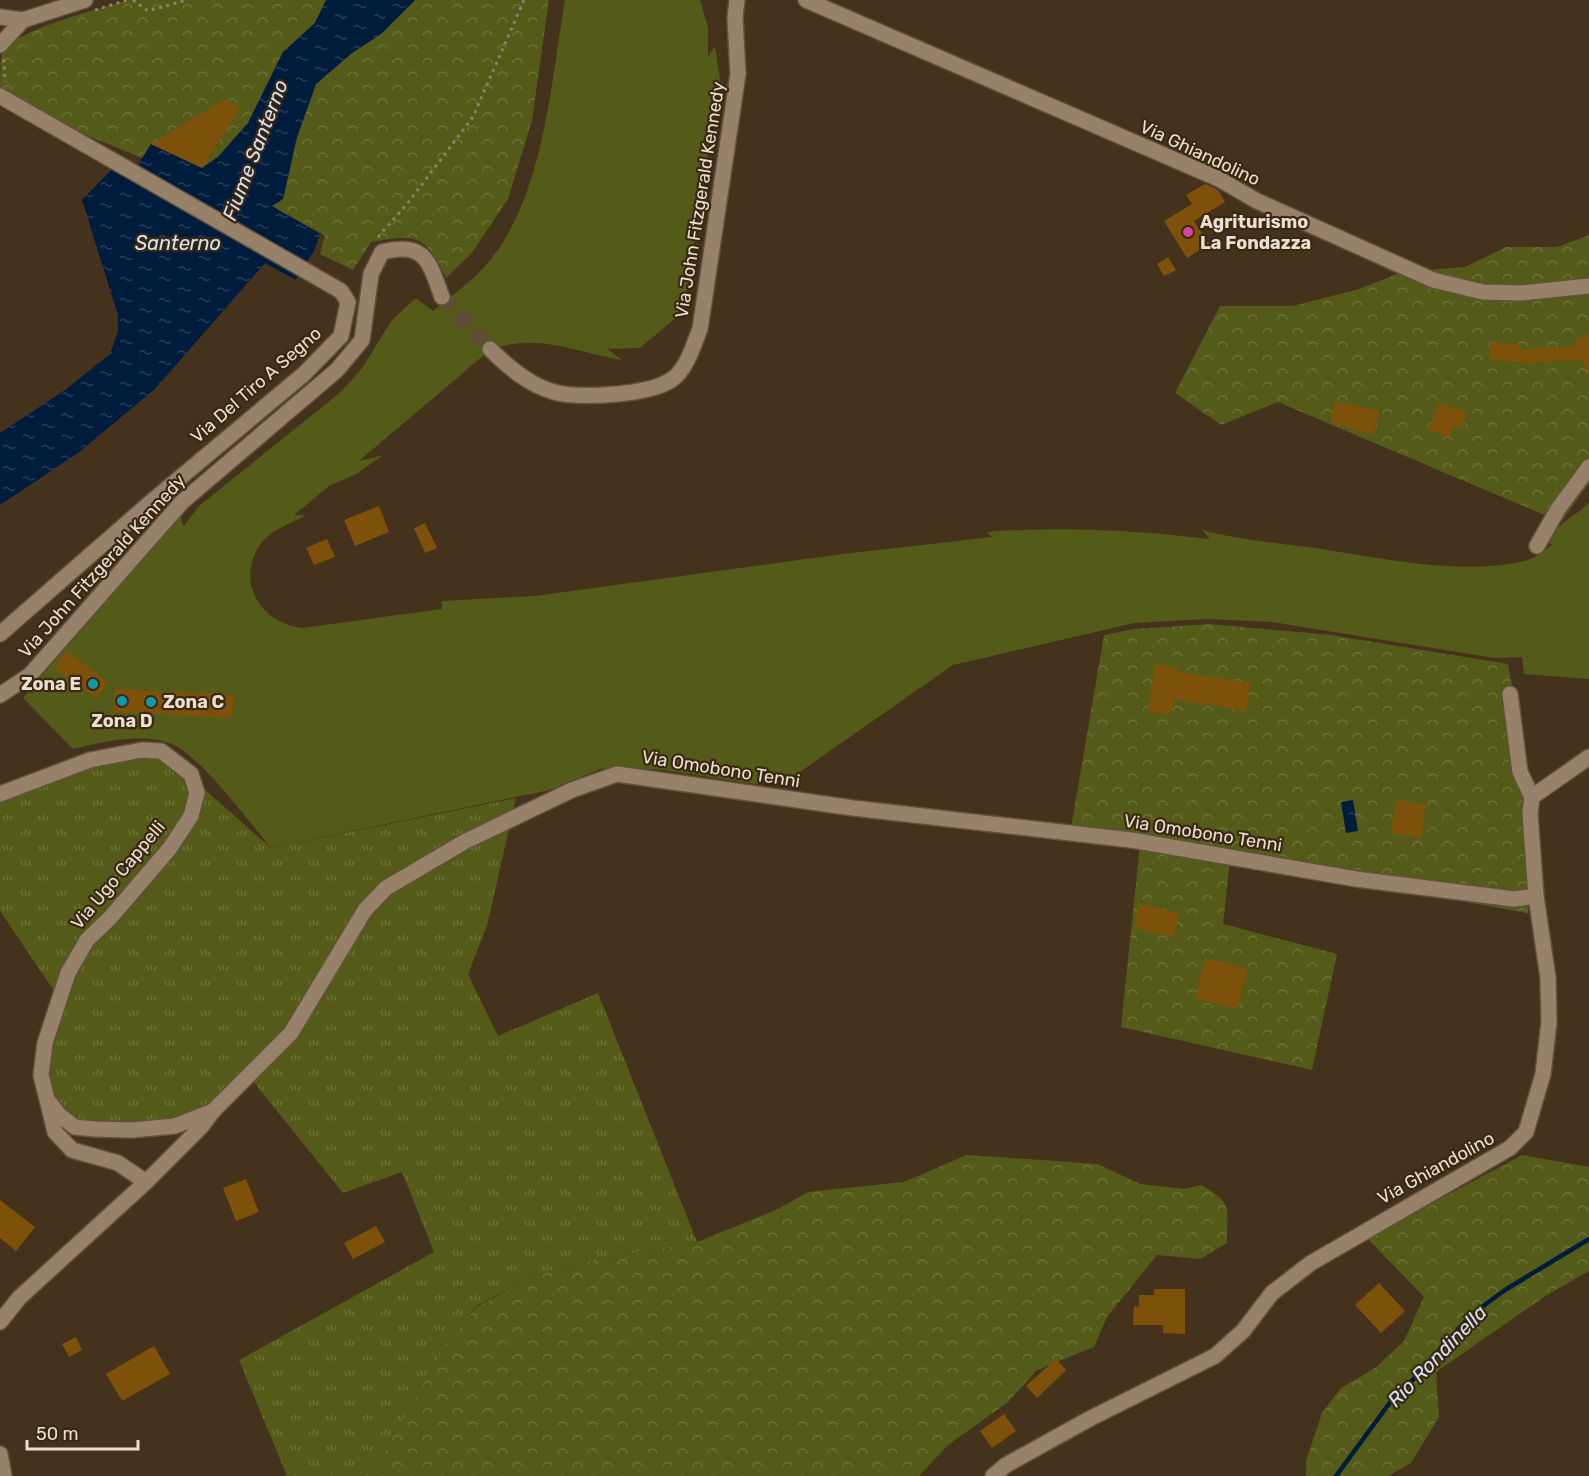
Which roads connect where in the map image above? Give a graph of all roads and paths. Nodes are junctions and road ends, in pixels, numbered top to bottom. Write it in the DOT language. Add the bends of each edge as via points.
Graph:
graph roads {
  1 [pos="127,0"];
  2 [pos="133,0"];
  3 [pos="187,0"];
  4 [pos="524,0"];
  5 [pos="737,0"];
  6 [pos="806,0"];
  7 [pos="89,5"];
  8 [pos="0,17"];
  9 [pos="23,20"];
  10 [pos="4,48"];
  11 [pos="0,89"];
  12 [pos="0,96"];
  13 [pos="374,244"];
  14 [pos="1589,286"];
  15 [pos="442,297"];
  16 [pos="490,350"];
  17 [pos="1589,467"];
  18 [pos="1537,546"];
  19 [pos="0,634"];
  20 [pos="1510,694"];
  21 [pos="0,695"];
  22 [pos="1589,757"];
  23 [pos="0,794"];
  24 [pos="1532,797"];
  25 [pos="1536,896"];
  26 [pos="47,1099"];
  27 [pos="213,1111"];
  28 [pos="146,1182"];
  29 [pos="0,1322"];
  30 [pos="0,1454"];
  31 [pos="4,1476"];
  32 [pos="993,1476"];
  1 -- 7 [label="path"];
  2 -- 3 [label="path" via="148,11"];
  4 -- 13 [label="path" via="473,117"];
  5 -- 16 [label="street, Via John Fitzgerald Kennedy" via="738,74 700,329 672,380 639,393 554,392 510,370"];
  6 -- 14 [label="street, Via Ghiandolino" via="1220,179 1257,201 1433,280 1483,292 1522,293"];
  7 -- 9 [label="street"];
  8 -- 9 [label="street"];
  9 -- 10 [label="street"];
  10 -- 11 [label="path" via="6,86"];
  12 -- 19 [label="street, Via Del Tiro A Segno" via="341,291 348,302 340,336 304,374"];
  15 -- 21 [label="street, Via John Fitzgerald Kennedy" via="421,253 407,247 382,252 371,274 362,340 337,370 182,502 30,675"];
  17 -- 18 [label="street"];
  20 -- 24 [label="street, Via Ghiandolino" via="1520,772"];
  22 -- 24 [label="street"];
  23 -- 26 [label="street, Via Ugo Cappelli" via="90,760 142,750 161,751 178,762 190,774 196,793 191,816 170,848 87,940 68,973 45,1043 41,1075"];
  24 -- 25 [label="street, Via Ghiandolino"];
  25 -- 27 [label="street, Via Omobono Tenni" via="1514,899 1367,880 1131,840 853,808 616,774 572,790 466,841 386,888 365,910 291,1033"];
  25 -- 32 [label="street, Via Ghiandolino" via="1548,978 1549,1022 1543,1074 1526,1132 1510,1148 1311,1263 1272,1293 1243,1331 1215,1356 1091,1418"];
  26 -- 27 [label="street, Via Omobono Tenni" via="59,1115 75,1126 94,1129 175,1126"];
  26 -- 28 [label="street, Via Ugo Cappelli" via="55,1132 72,1150 118,1163"];
  27 -- 28 [label="street"];
  28 -- 29 [label="street" via="20,1298"];
  30 -- 31 [label="street"];
}
